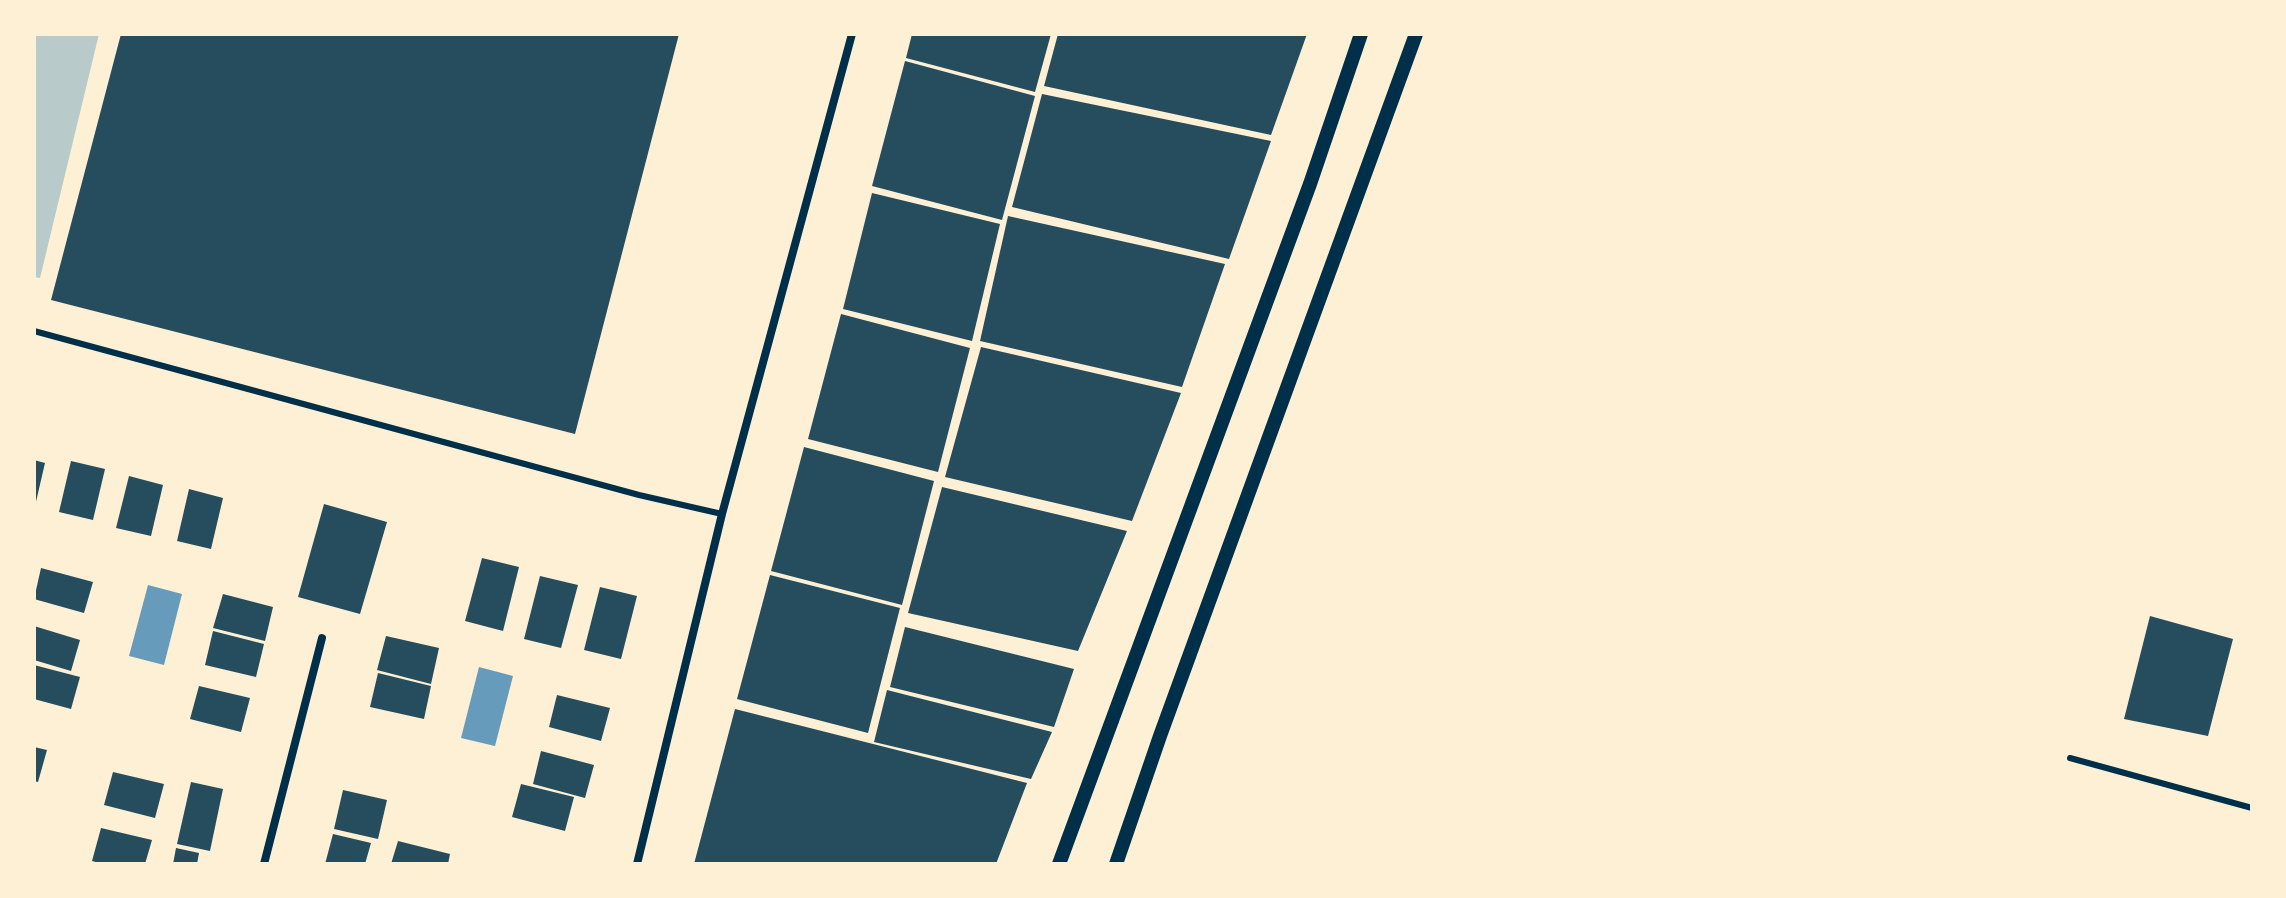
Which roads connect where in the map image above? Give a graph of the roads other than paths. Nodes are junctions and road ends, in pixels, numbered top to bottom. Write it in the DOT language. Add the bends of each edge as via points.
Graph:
graph roads {
  1 [pos="852,34"];
  2 [pos="1361,34"];
  3 [pos="1416,34"];
  4 [pos="34,331"];
  5 [pos="722,514"];
  6 [pos="322,638"];
  7 [pos="2070,758"];
  8 [pos="2252,808"];
  9 [pos="264,864"];
  10 [pos="637,864"];
  11 [pos="1059,864"];
  12 [pos="1116,864"];
  1 -- 5 [label="street"];
  2 -- 11 [label="street"];
  3 -- 12 [label="street"];
  4 -- 5 [label="lane"];
  5 -- 10 [label="street"];
  6 -- 9 [label="street"];
  7 -- 8 [label="lane"];
}
